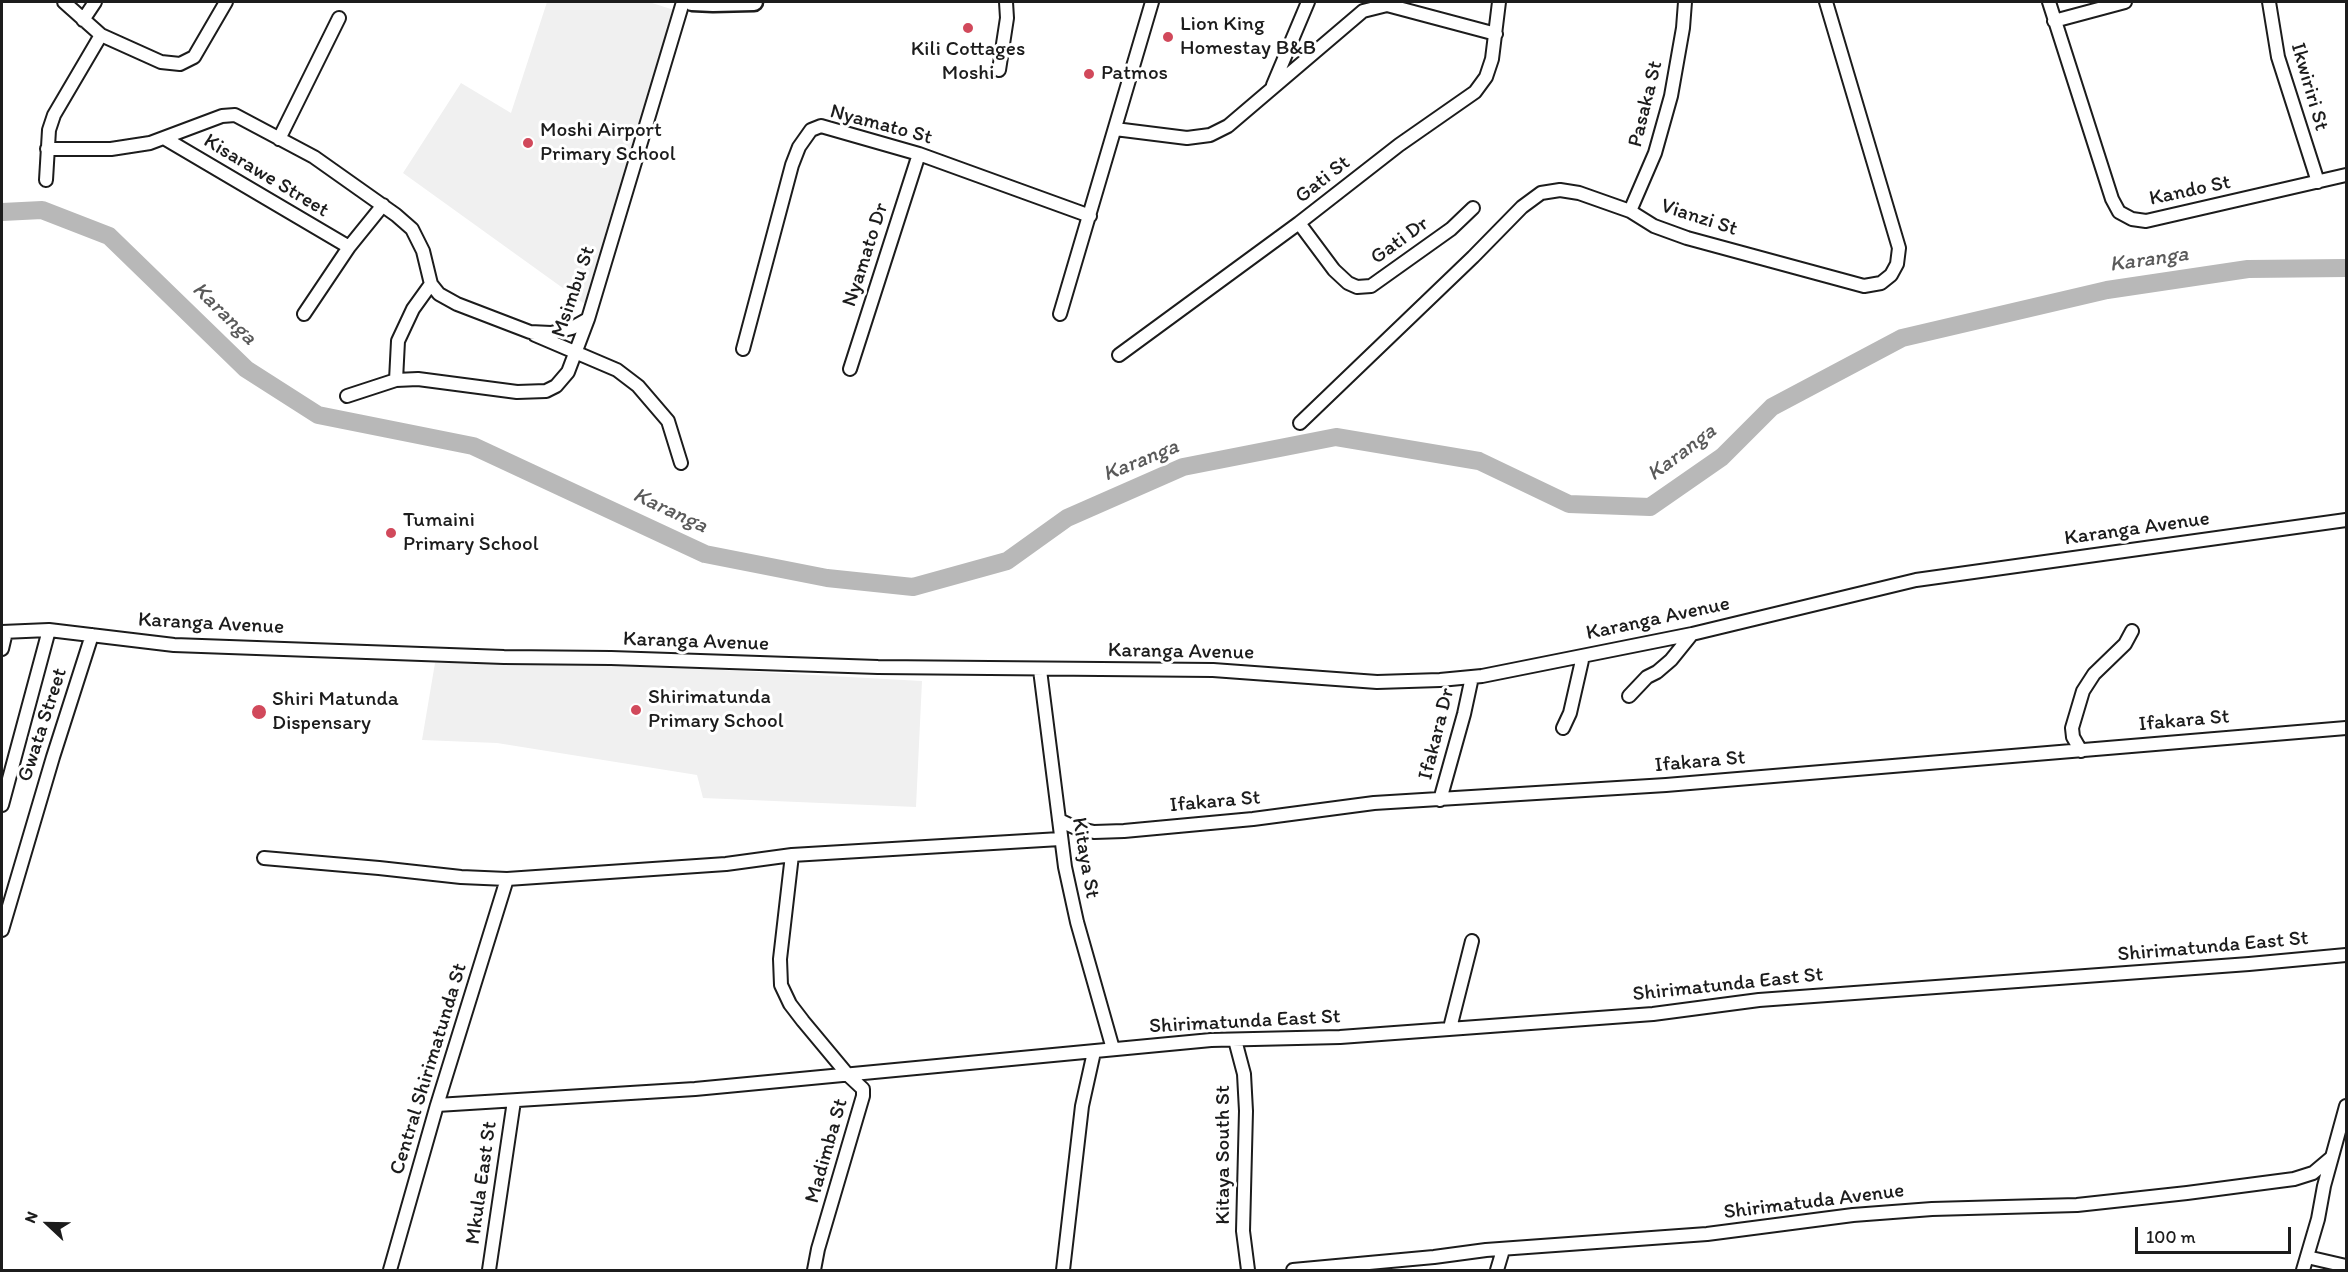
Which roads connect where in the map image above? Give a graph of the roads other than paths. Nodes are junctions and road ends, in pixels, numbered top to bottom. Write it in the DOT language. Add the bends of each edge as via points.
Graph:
graph roads {
  1 [pos="64,2"];
  2 [pos="95,2"];
  3 [pos="226,2"];
  4 [pos="683,2"];
  5 [pos="692,2"];
  6 [pos="744,2"];
  7 [pos="1006,2"];
  8 [pos="1152,2"];
  9 [pos="1308,2"];
  10 [pos="1499,2"];
  11 [pos="1685,2"];
  12 [pos="1826,2"];
  13 [pos="2049,2"];
  14 [pos="2125,2"];
  15 [pos="2269,2"];
  16 [pos="1363,6"];
  17 [pos="339,18"];
  18 [pos="83,20"];
  19 [pos="2054,21"];
  20 [pos="101,34"];
  21 [pos="1496,34"];
  22 [pos="999,70"];
  23 [pos="1272,86"];
  24 [pos="1115,129"];
  25 [pos="164,138"];
  26 [pos="279,138"];
  27 [pos="47,149"];
  28 [pos="919,154"];
  29 [pos="2346,175"];
  30 [pos="46,180"];
  31 [pos="2318,182"];
  32 [pos="383,205"];
  33 [pos="1473,208"];
  34 [pos="1630,211"];
  35 [pos="1090,216"];
  36 [pos="1299,223"];
  37 [pos="349,247"];
  38 [pos="431,284"];
  39 [pos="304,314"];
  40 [pos="1060,314"];
  41 [pos="588,319"];
  42 [pos="530,332"];
  43 [pos="743,349"];
  44 [pos="574,353"];
  45 [pos="1119,355"];
  46 [pos="850,369"];
  47 [pos="396,380"];
  48 [pos="347,396"];
  49 [pos="1300,423"];
  50 [pos="681,463"];
  51 [pos="2346,520"];
  52 [pos="49,630"];
  53 [pos="4,632"];
  54 [pos="2132,632"];
  55 [pos="1692,634"];
  56 [pos="92,635"];
  57 [pos="2,649"];
  58 [pos="1583,656"];
  59 [pos="1040,670"];
  60 [pos="1472,677"];
  61 [pos="1629,696"];
  62 [pos="1563,728"];
  63 [pos="2346,728"];
  64 [pos="2081,751"];
  65 [pos="1440,800"];
  66 [pos="2,805"];
  67 [pos="1059,820"];
  68 [pos="1060,839"];
  69 [pos="792,855"];
  70 [pos="264,858"];
  71 [pos="507,879"];
  72 [pos="2,930"];
  73 [pos="1472,941"];
  74 [pos="2346,955"];
  75 [pos="1450,1028"];
  76 [pos="1235,1040"];
  77 [pos="1113,1049"];
  78 [pos="1094,1052"];
  79 [pos="848,1075"];
  80 [pos="514,1101"];
  81 [pos="437,1105"];
  82 [pos="2346,1106"];
  83 [pos="2344,1125"];
  84 [pos="2332,1157"];
  85 [pos="1503,1250"];
  86 [pos="2307,1257"];
  87 [pos="2346,1266"];
  88 [pos="390,1270"];
  89 [pos="489,1270"];
  90 [pos="814,1270"];
  91 [pos="1062,1270"];
  92 [pos="1248,1270"];
  93 [pos="1293,1270"];
  94 [pos="1497,1270"];
  95 [pos="2303,1270"];
  1 -- 18 [label="street"];
  2 -- 18 [label="street"];
  3 -- 20 [label="street" via="194,57 180,64 161,62"];
  4 -- 41 [label="street, Msimbu St"];
  5 -- 6 [label="street"];
  7 -- 22 [label="street"];
  8 -- 24 [label="street"];
  9 -- 23 [label="street"];
  10 -- 21 [label="street, Gati St"];
  11 -- 34 [label="street, Pasaka St" via="1671,96 1655,153"];
  12 -- 34 [label="street, Vianzi St" via="1899,248 1891,275 1881,283 1864,286 1687,238 1654,226"];
  13 -- 19 [label="street, Kando St"];
  14 -- 19 [label="street"];
  15 -- 31 [label="street, Ikwiriri St" via="2278,57"];
  16 -- 21 [label="street" via="1387,5"];
  16 -- 23 [label="street"];
  17 -- 26 [label="street"];
  18 -- 20 [label="street"];
  19 -- 31 [label="street, Kando St" via="2119,212 2146,221"];
  20 -- 27 [label="street" via="54,115"];
  21 -- 36 [label="street, Gati St" via="1486,77 1475,92"];
  23 -- 24 [label="street" via="1228,126 1210,135 1187,138"];
  24 -- 35 [label="street"];
  25 -- 26 [label="street" via="222,116 235,115"];
  25 -- 27 [label="street" via="111,149"];
  25 -- 37 [label="street, Kisarawe Street"];
  26 -- 32 [label="street"];
  27 -- 30 [label="street"];
  28 -- 35 [label="street, Nyamato St"];
  28 -- 43 [label="street, Nyamato St" via="821,126 811,130 792,165"];
  28 -- 46 [label="street, Nyamato Dr"];
  29 -- 31 [label="street, Kando St"];
  32 -- 37 [label="street"];
  32 -- 38 [label="street" via="412,229 423,251"];
  33 -- 36 [label="street, Gati Dr" via="1451,229 1371,286 1348,283"];
  34 -- 49 [label="street, Vianzi St" via="1579,193 1541,193"];
  35 -- 40 [label="street"];
  36 -- 45 [label="street, Gati St"];
  37 -- 39 [label="street"];
  38 -- 42 [label="street" via="439,294 457,304"];
  38 -- 47 [label="street" via="413,309 398,341"];
  41 -- 42 [label="street" via="551,333"];
  41 -- 44 [label="street, Msimbu St"];
  42 -- 44 [label="street"];
  44 -- 47 [label="street, Msimbu St" via="567,372 556,386 546,391 517,393 418,379"];
  44 -- 50 [label="street" via="617,370 638,386 668,421"];
  47 -- 48 [label="street, Msimbu St"];
  51 -- 55 [label="street, Karanga Avenue" via="1916,580"];
  52 -- 53 [label="street, Karanga Avenue"];
  52 -- 56 [label="street, Karanga Avenue"];
  52 -- 66 [label="street"];
  53 -- 57 [label="street"];
  54 -- 64 [label="street" via="2083,692 2072,728"];
  55 -- 58 [label="street, Karanga Avenue"];
  55 -- 61 [label="street" via="1671,660"];
  56 -- 59 [label="street, Karanga Avenue" via="174,645"];
  56 -- 72 [label="street, Gwata Street"];
  58 -- 60 [label="street, Karanga Avenue"];
  58 -- 62 [label="street"];
  59 -- 60 [label="street, Karanga Avenue" via="1212,669 1377,682"];
  59 -- 67 [label="street, Kitaya St"];
  60 -- 65 [label="street, Ifakara Dr"];
  63 -- 64 [label="street, Ifakara St"];
  64 -- 65 [label="street, Ifakara St"];
  65 -- 67 [label="street, Ifakara St" via="1374,803 1124,831 1094,832"];
  67 -- 68 [label="street, Kitaya St"];
  68 -- 69 [label="street"];
  68 -- 77 [label="street, Kitaya St" via="1077,922"];
  69 -- 71 [label="street" via="726,864"];
  69 -- 79 [label="street, Madimba St" via="780,959 781,985 790,1004"];
  70 -- 71 [label="street"];
  71 -- 81 [label="street, Central Shirimatunda St"];
  73 -- 75 [label="street"];
  74 -- 75 [label="street, Shirimatunda East St"];
  75 -- 76 [label="street, Shirimatunda East St"];
  76 -- 77 [label="street, Shirimatunda East St"];
  76 -- 92 [label="street, Kitaya South St" via="1244,1074 1243,1231"];
  77 -- 78 [label="street, Shirimatunda East St"];
  78 -- 79 [label="street, Shirimatunda East St"];
  78 -- 91 [label="street" via="1082,1106"];
  79 -- 80 [label="street, Shirimatunda East St"];
  79 -- 90 [label="street, Madimba St" via="863,1089 863,1096"];
  80 -- 81 [label="street, Shirimatunda East St"];
  80 -- 89 [label="street, Mkula East St"];
  81 -- 88 [label="street, Central Shirimatunda St"];
  82 -- 83 [label="street"];
  83 -- 84 [label="street"];
  84 -- 85 [label="street, Shirimatuda Avenue" via="2313,1173 2294,1179 2187,1193 2077,1205 1853,1215 1707,1234"];
  84 -- 86 [label="street"];
  85 -- 93 [label="street, Shirimatuda Avenue"];
  85 -- 94 [label="street"];
  86 -- 87 [label="street"];
  86 -- 95 [label="street"];
}
